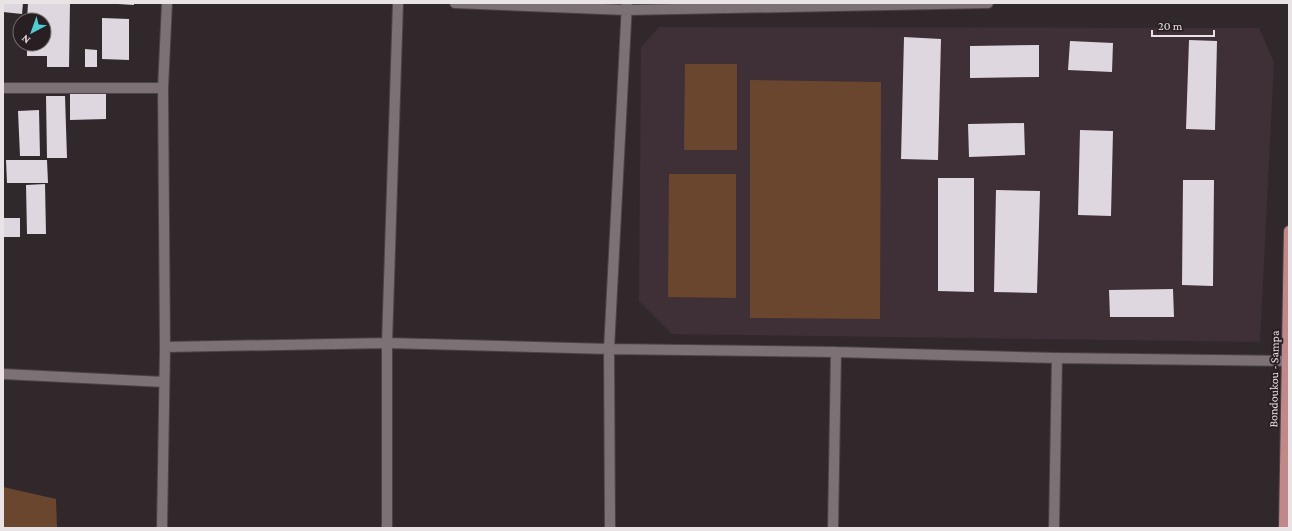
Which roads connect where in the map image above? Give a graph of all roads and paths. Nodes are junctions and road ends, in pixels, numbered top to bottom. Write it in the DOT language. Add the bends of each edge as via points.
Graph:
graph roads {
  1 [pos="167,3"];
  2 [pos="398,3"];
  3 [pos="455,3"];
  4 [pos="988,3"];
  5 [pos="627,6"];
  6 [pos="3,88"];
  7 [pos="163,88"];
  8 [pos="1289,231"];
  9 [pos="1289,237"];
  10 [pos="387,343"];
  11 [pos="165,347"];
  12 [pos="609,349"];
  13 [pos="836,352"];
  14 [pos="1057,358"];
  15 [pos="1287,361"];
  16 [pos="3,374"];
  17 [pos="164,382"];
  18 [pos="162,528"];
  19 [pos="387,528"];
  20 [pos="610,528"];
  21 [pos="833,528"];
  22 [pos="1054,528"];
  23 [pos="1284,528"];
  1 -- 7 [label="street"];
  2 -- 10 [label="street"];
  3 -- 5 [label="street"];
  4 -- 5 [label="street"];
  5 -- 12 [label="street"];
  6 -- 7 [label="street"];
  7 -- 11 [label="street"];
  8 -- 9 [label="main road, Bondoukou - Sampa"];
  9 -- 15 [label="main road, Bondoukou - Sampa"];
  10 -- 11 [label="street"];
  10 -- 12 [label="street"];
  10 -- 19 [label="street"];
  11 -- 17 [label="street"];
  12 -- 13 [label="street"];
  12 -- 20 [label="street"];
  13 -- 14 [label="street"];
  13 -- 21 [label="street"];
  14 -- 15 [label="street"];
  14 -- 22 [label="street"];
  15 -- 23 [label="main road, Bondoukou - Sampa"];
  16 -- 17 [label="street"];
  17 -- 18 [label="street"];
}
